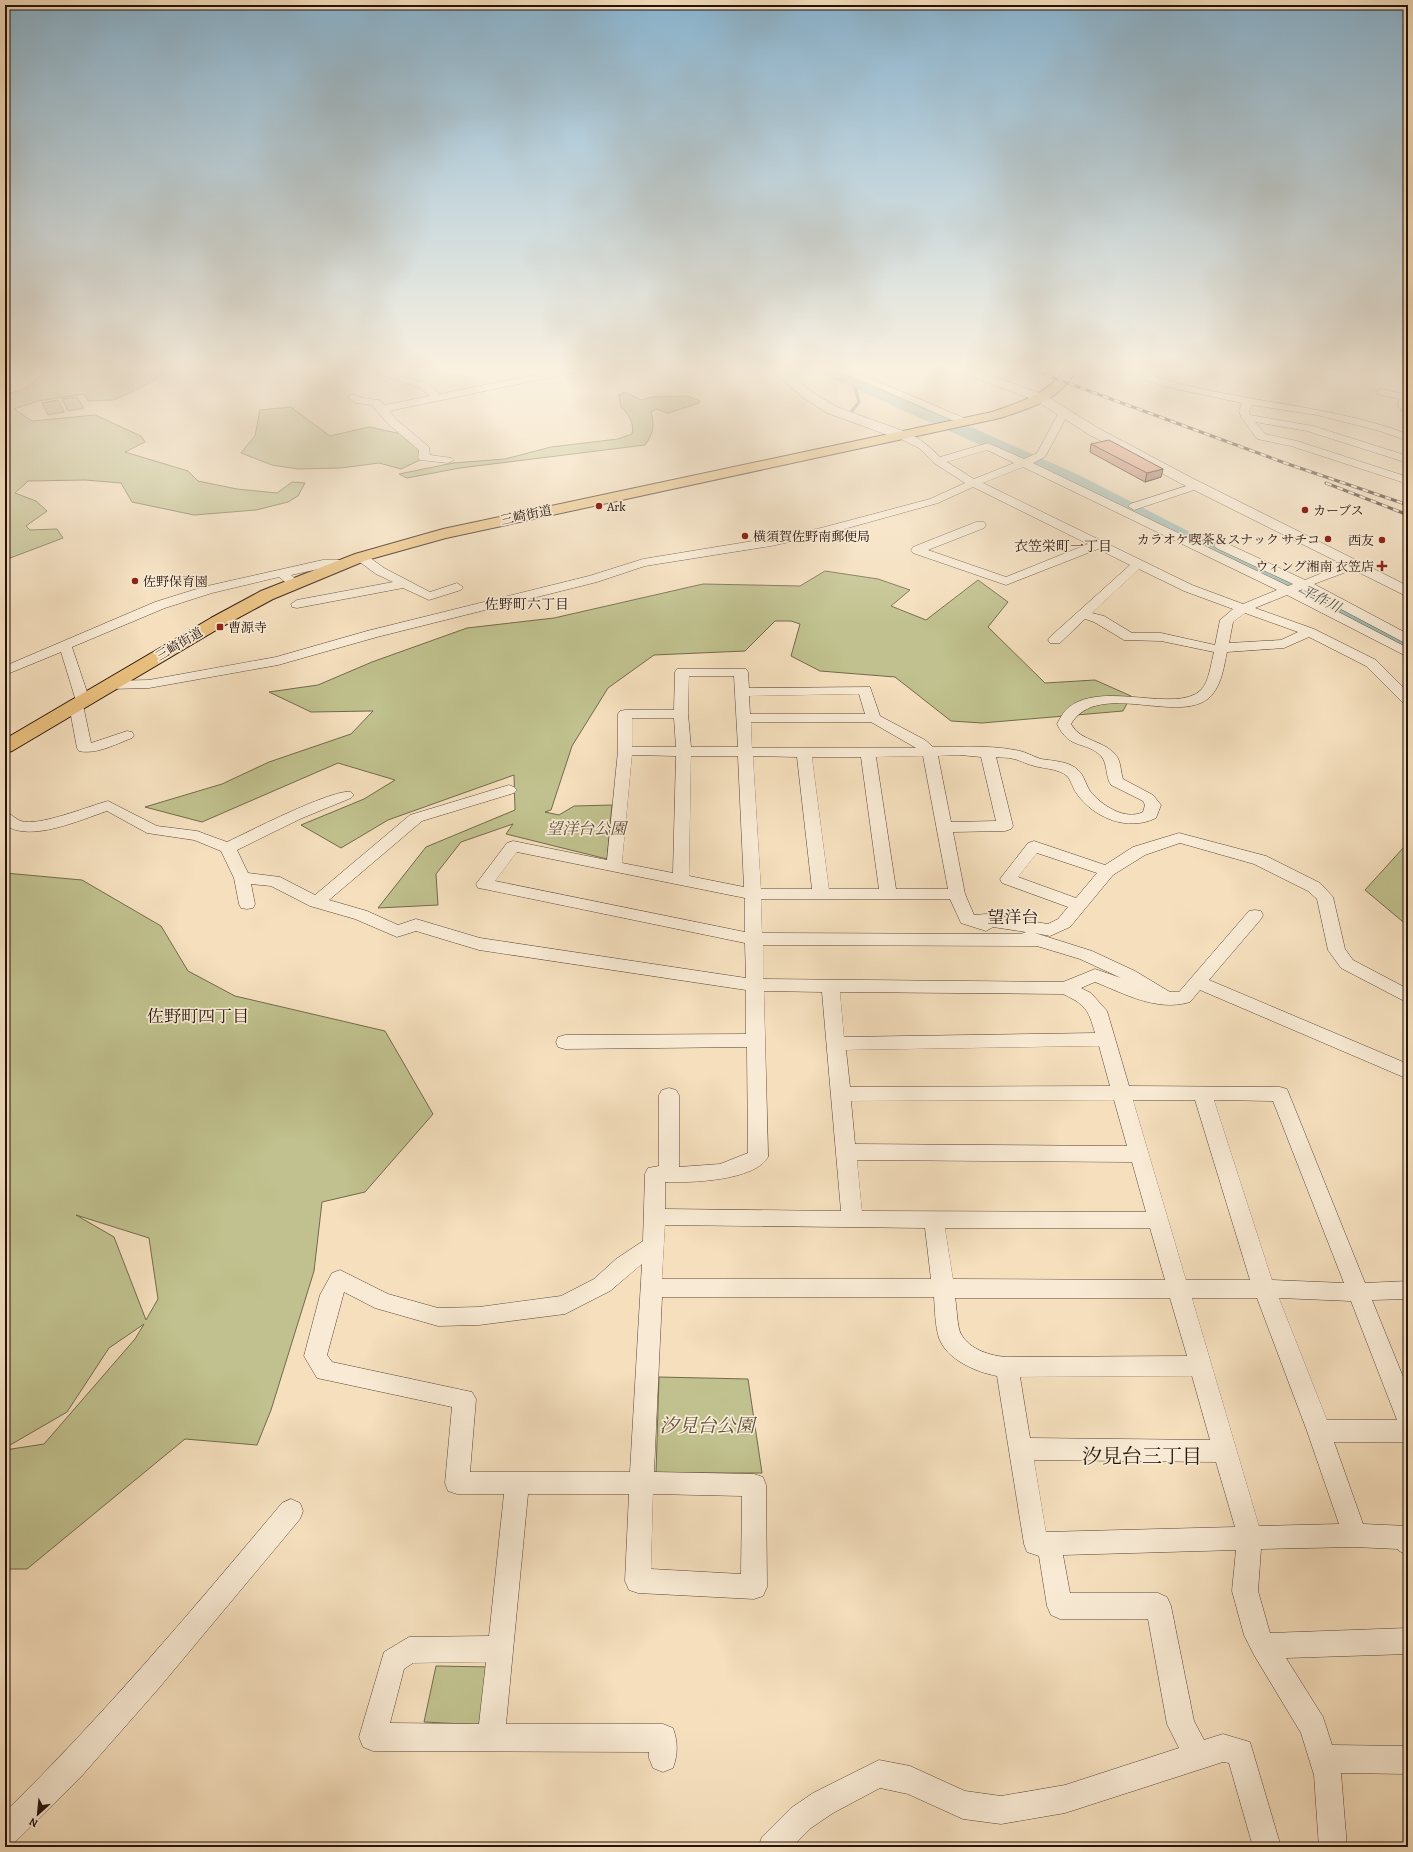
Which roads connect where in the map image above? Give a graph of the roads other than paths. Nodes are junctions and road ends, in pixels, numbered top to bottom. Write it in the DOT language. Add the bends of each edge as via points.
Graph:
graph roads {
  1 [pos="425,453"];
  2 [pos="816,453"];
  3 [pos="930,453"];
  4 [pos="963,453"];
  5 [pos="1004,453"];
  6 [pos="1042,453"];
  7 [pos="1136,453"];
  8 [pos="1325,453"];
  9 [pos="1388,453"];
  10 [pos="1037,458"];
  11 [pos="448,460"];
  12 [pos="1408,460"];
  13 [pos="938,461"];
  14 [pos="1023,462"];
  15 [pos="1408,481"];
  16 [pos="973,483"];
  17 [pos="1408,484"];
  18 [pos="1196,486"];
  19 [pos="1408,492"];
  20 [pos="1134,506"];
  21 [pos="980,525"];
  22 [pos="1100,544"];
  23 [pos="361,557"];
  24 [pos="341,564"];
  25 [pos="1138,564"];
  26 [pos="1353,565"];
  27 [pos="282,573"];
  28 [pos="294,583"];
  29 [pos="404,584"];
  30 [pos="1304,584"];
  31 [pos="457,587"];
  32 [pos="1288,590"];
  33 [pos="1408,592"];
  34 [pos="297,604"];
  35 [pos="1243,608"];
  36 [pos="1083,614"];
  37 [pos="1309,632"];
  38 [pos="1408,639"];
  39 [pos="1055,640"];
  40 [pos="64,645"];
  41 [pos="1221,649"];
  42 [pos="1408,653"];
  43 [pos="5,671"];
  44 [pos="110,685"];
  45 [pos="742,692"];
  46 [pos="1408,699"];
  47 [pos="79,703"];
  48 [pos="681,714"];
  49 [pos="743,718"];
  50 [pos="874,718"];
  51 [pos="127,735"];
  52 [pos="5,748"];
  53 [pos="625,751"];
  54 [pos="684,751"];
  55 [pos="746,752"];
  56 [pos="804,752"];
  57 [pos="930,752"];
  58 [pos="988,752"];
  59 [pos="868,753"];
  60 [pos="509,790"];
  61 [pos="346,795"];
  62 [pos="5,817"];
  63 [pos="945,826"];
  64 [pos="228,848"];
  65 [pos="614,866"];
  66 [pos="1107,871"];
  67 [pos="242,878"];
  68 [pos="681,880"];
  69 [pos="753,894"];
  70 [pos="821,894"];
  71 [pos="888,894"];
  72 [pos="957,894"];
  73 [pos="316,902"];
  74 [pos="247,904"];
  75 [pos="1080,905"];
  76 [pos="1255,915"];
  77 [pos="976,922"];
  78 [pos="753,939"];
  79 [pos="1039,940"];
  80 [pos="1198,982"];
  81 [pos="754,985"];
  82 [pos="830,986"];
  83 [pos="1065,988"];
  84 [pos="1408,997"];
  85 [pos="1168,999"];
  86 [pos="1106,1039"];
  87 [pos="754,1040"];
  88 [pos="566,1042"];
  89 [pos="836,1044"];
  90 [pos="1408,1072"];
  91 [pos="1202,1093"];
  92 [pos="841,1094"];
  93 [pos="1122,1094"];
  94 [pos="668,1095"];
  95 [pos="846,1152"];
  96 [pos="1139,1154"];
  97 [pos="669,1174"];
  98 [pos="655,1217"];
  99 [pos="852,1219"];
  100 [pos="934,1220"];
  101 [pos="1158,1220"];
  102 [pos="653,1245"];
  103 [pos="651,1288"];
  104 [pos="942,1288"];
  105 [pos="1264,1289"];
  106 [pos="1178,1290"];
  107 [pos="1408,1290"];
  108 [pos="1357,1292"];
  109 [pos="1200,1366"];
  110 [pos="1007,1367"];
  111 [pos="1408,1418"];
  112 [pos="1408,1430"];
  113 [pos="1319,1431"];
  114 [pos="1020,1449"];
  115 [pos="1224,1451"];
  116 [pos="517,1483"];
  117 [pos="641,1483"];
  118 [pos="291,1511"];
  119 [pos="1355,1535"];
  120 [pos="1250,1537"];
  121 [pos="1408,1543"];
  122 [pos="1049,1544"];
  123 [pos="1408,1641"];
  124 [pos="1264,1646"];
  125 [pos="502,1649"];
  126 [pos="490,1738"];
  127 [pos="1197,1756"];
  128 [pos="663,1758"];
  129 [pos="1324,1759"];
  130 [pos="1408,1760"];
  131 [pos="5,1832"];
  132 [pos="772,1847"];
  133 [pos="1267,1847"];
  134 [pos="1333,1847"];
  1 -- 11 [label="street" via="424,458"];
  2 -- 23 [label="main road, 三崎街道" via="443,534"];
  3 -- 13 [label="street"];
  4 -- 13 [label="street"];
  5 -- 14 [label="street"];
  6 -- 10 [label="street"];
  7 -- 18 [label="street"];
  8 -- 15 [label="street"];
  9 -- 12 [label="street"];
  10 -- 14 [label="street"];
  10 -- 20 [label="street"];
  13 -- 16 [label="street"];
  14 -- 16 [label="street"];
  14 -- 32 [label="street"];
  16 -- 22 [label="street"];
  16 -- 44 [label="street" via="934,501 822,531 644,563 593,580 372,634 278,662 149,684"];
  17 -- 19 [label="street" via="1402,490"];
  18 -- 20 [label="street"];
  18 -- 26 [label="street"];
  20 -- 30 [label="street"];
  21 -- 22 [label="street" via="917,550 1006,581"];
  22 -- 25 [label="street"];
  23 -- 24 [label="main road, 三崎街道"];
  23 -- 29 [label="street"];
  24 -- 27 [label="street" via="323,564"];
  24 -- 28 [label="main road, 三崎街道"];
  25 -- 35 [label="street" via="1188,588"];
  25 -- 36 [label="street"];
  26 -- 30 [label="street"];
  26 -- 33 [label="street"];
  27 -- 28 [label="street"];
  27 -- 40 [label="street" via="208,590 160,605"];
  28 -- 44 [label="main road, 三崎街道" via="217,622"];
  29 -- 31 [label="street" via="429,596"];
  29 -- 34 [label="street"];
  30 -- 32 [label="street"];
  30 -- 38 [label="street"];
  32 -- 35 [label="street"];
  32 -- 42 [label="street"];
  35 -- 37 [label="street"];
  35 -- 41 [label="street" via="1226,620"];
  36 -- 39 [label="street"];
  36 -- 41 [label="street" via="1099,619 1129,637 1161,637"];
  37 -- 41 [label="street" via="1284,644"];
  37 -- 46 [label="street" via="1371,663"];
  40 -- 43 [label="street"];
  40 -- 47 [label="street"];
  41 -- 58 [label="street" via="1210,686 1205,694 1198,698 1169,702 1123,699 1084,704 1074,710 1064,724 1074,739 1107,754 1112,762 1116,782 1148,798 1153,805 1150,815 1142,820 1107,813 1094,805 1083,792 1073,773 1061,767 1015,754"];
  44 -- 47 [label="main road, 三崎街道"];
  45 -- 48 [label="street" via="741,672 682,672"];
  45 -- 49 [label="street"];
  45 -- 50 [label="street" via="865,690"];
  47 -- 51 [label="street" via="84,748 91,748"];
  47 -- 52 [label="main road, 三崎街道"];
  48 -- 53 [label="street" via="625,714"];
  48 -- 54 [label="street"];
  49 -- 50 [label="street"];
  49 -- 55 [label="street"];
  50 -- 57 [label="street"];
  53 -- 54 [label="street"];
  53 -- 65 [label="street"];
  54 -- 55 [label="street"];
  54 -- 68 [label="street"];
  55 -- 56 [label="street"];
  55 -- 69 [label="street"];
  56 -- 59 [label="street"];
  56 -- 70 [label="street"];
  57 -- 58 [label="street"];
  57 -- 59 [label="street"];
  57 -- 63 [label="street"];
  58 -- 63 [label="street" via="1005,826"];
  59 -- 71 [label="street"];
  60 -- 73 [label="street" via="416,818"];
  61 -- 64 [label="street" via="294,816"];
  62 -- 64 [label="street" via="17,826 39,827 108,806 153,830 197,836"];
  63 -- 72 [label="street"];
  64 -- 67 [label="street"];
  65 -- 68 [label="street"];
  65 -- 78 [label="street" via="513,846 484,884"];
  66 -- 75 [label="street"];
  66 -- 75 [label="street" via="1034,846 1008,879"];
  66 -- 84 [label="street" via="1139,851 1179,838 1260,860 1314,886 1325,897 1337,950 1347,964"];
  67 -- 73 [label="street" via="274,881"];
  67 -- 74 [label="street"];
  68 -- 69 [label="street"];
  69 -- 70 [label="street"];
  69 -- 78 [label="street"];
  70 -- 71 [label="street"];
  71 -- 72 [label="street"];
  72 -- 77 [label="street" via="967,919"];
  73 -- 81 [label="street" via="361,915 397,931 416,925 479,944"];
  75 -- 77 [label="street" via="1064,923 1050,930 986,920"];
  76 -- 80 [label="street"];
  77 -- 79 [label="street"];
  78 -- 79 [label="street"];
  78 -- 81 [label="street"];
  79 -- 85 [label="street" via="1086,955 1129,975"];
  80 -- 85 [label="street" via="1184,998"];
  80 -- 90 [label="street"];
  81 -- 82 [label="street"];
  81 -- 87 [label="street"];
  82 -- 83 [label="street"];
  82 -- 89 [label="street"];
  83 -- 85 [label="street" via="1095,975 1154,998"];
  83 -- 86 [label="street" via="1085,997 1098,1011"];
  86 -- 89 [label="street"];
  86 -- 93 [label="street"];
  87 -- 88 [label="street"];
  87 -- 97 [label="street" via="758,1157 739,1168 713,1175"];
  89 -- 92 [label="street"];
  91 -- 93 [label="street"];
  91 -- 105 [label="street"];
  91 -- 108 [label="street" via="1280,1094"];
  92 -- 93 [label="street"];
  92 -- 95 [label="street"];
  93 -- 96 [label="street"];
  94 -- 97 [label="street"];
  95 -- 96 [label="street"];
  95 -- 99 [label="street"];
  96 -- 101 [label="street"];
  97 -- 98 [label="street" via="655,1174"];
  98 -- 99 [label="street"];
  98 -- 102 [label="street"];
  99 -- 100 [label="street"];
  100 -- 101 [label="street"];
  100 -- 104 [label="street"];
  101 -- 106 [label="street"];
  102 -- 103 [label="street"];
  102 -- 116 [label="street" via="624,1265 602,1286 565,1305 479,1316 438,1317 383,1302 340,1279 331,1295 315,1356 325,1371 464,1399 457,1483"];
  103 -- 104 [label="street"];
  103 -- 117 [label="street"];
  104 -- 106 [label="street"];
  104 -- 110 [label="street" via="950,1337 958,1349 992,1367"];
  105 -- 106 [label="street"];
  105 -- 108 [label="street"];
  105 -- 113 [label="street"];
  106 -- 109 [label="street"];
  107 -- 108 [label="street"];
  108 -- 111 [label="street"];
  109 -- 110 [label="street"];
  109 -- 115 [label="street"];
  110 -- 114 [label="street"];
  112 -- 113 [label="street"];
  113 -- 119 [label="street"];
  114 -- 115 [label="street"];
  114 -- 122 [label="street" via="1036,1544"];
  115 -- 120 [label="street"];
  116 -- 117 [label="street"];
  116 -- 125 [label="street"];
  117 -- 117 [label="street" via="638,1581 754,1587 754,1485"];
  118 -- 131 [label="street" via="150,1679 69,1770"];
  119 -- 120 [label="street"];
  119 -- 121 [label="street" via="1406,1537"];
  120 -- 122 [label="street"];
  120 -- 124 [label="street" via="1245,1590 1257,1635"];
  122 -- 127 [label="street" via="1060,1606 1158,1606 1181,1724"];
  123 -- 124 [label="street"];
  124 -- 129 [label="street" via="1313,1727"];
  125 -- 126 [label="street"];
  125 -- 126 [label="street" via="409,1650 393,1661 373,1737"];
  126 -- 128 [label="street" via="663,1738"];
  127 -- 132 [label="street" via="1065,1799 1001,1810 963,1804 910,1780 879,1774 823,1803 801,1818"];
  127 -- 133 [label="street" via="1223,1748 1240,1752"];
  129 -- 130 [label="street"];
  129 -- 134 [label="street" via="1328,1774"];
}
